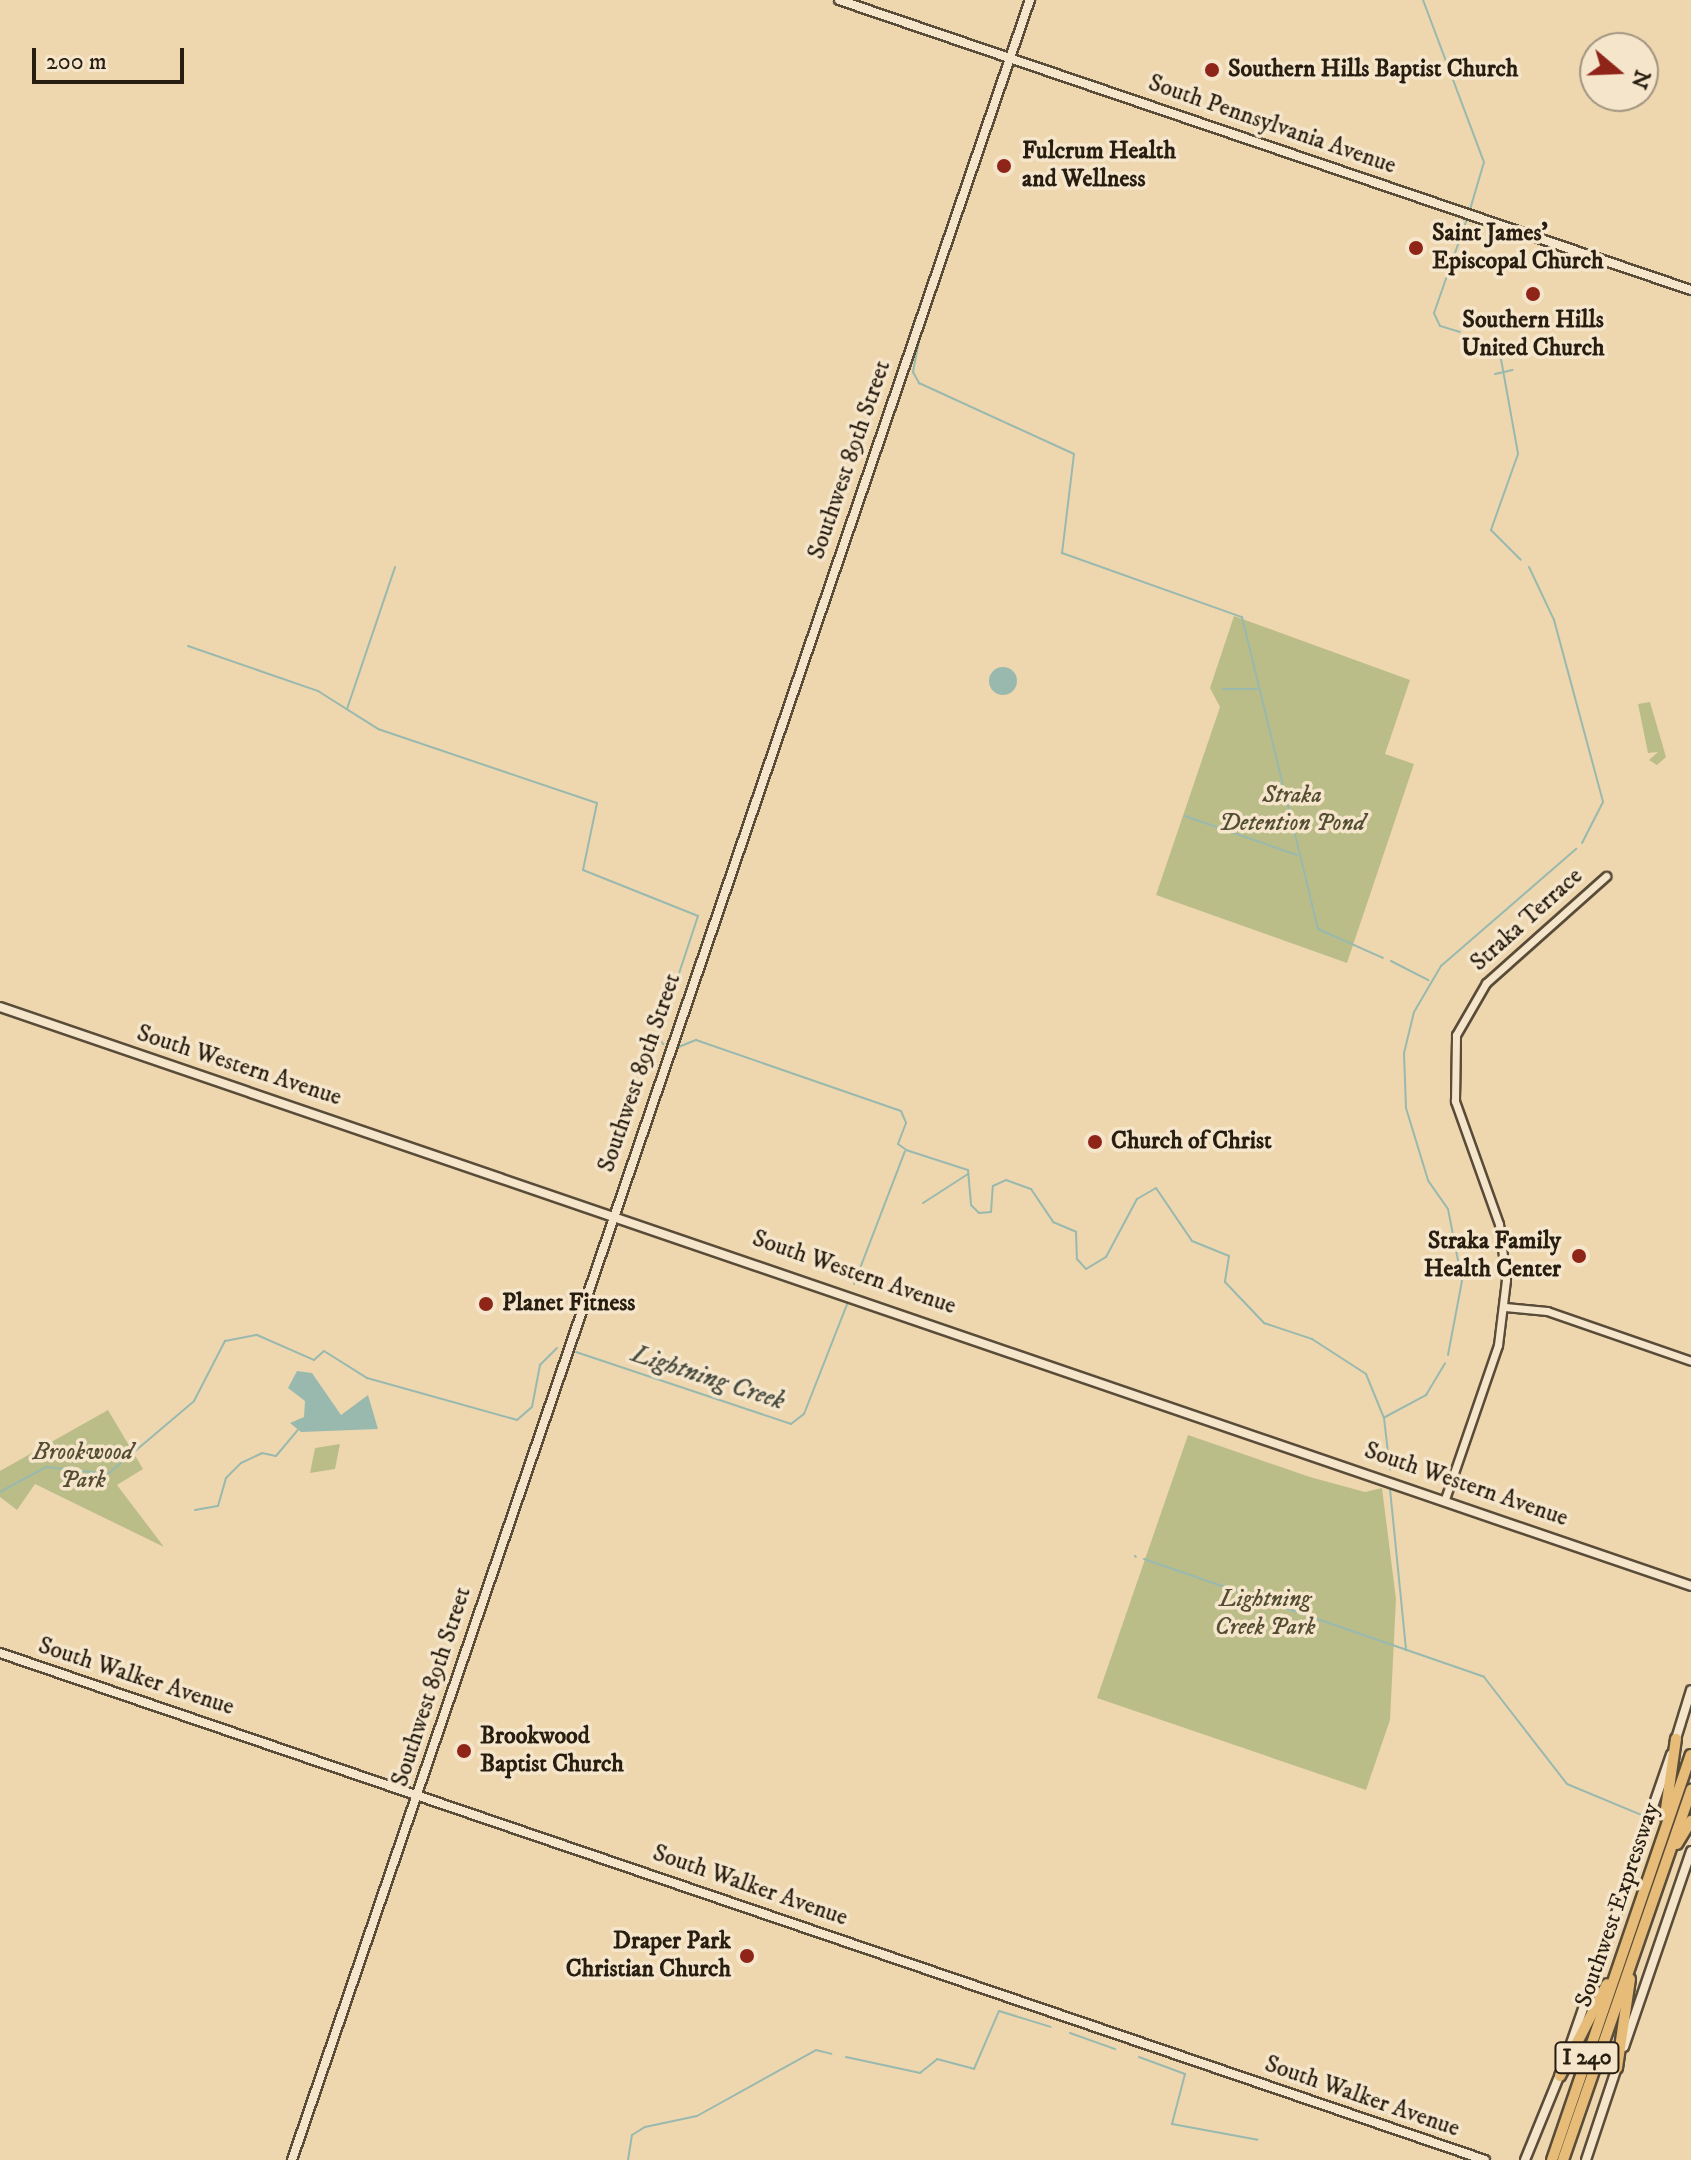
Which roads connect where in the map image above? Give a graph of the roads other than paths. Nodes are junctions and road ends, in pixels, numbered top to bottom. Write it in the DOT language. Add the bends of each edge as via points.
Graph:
graph roads {
  1 [pos="839,0"];
  2 [pos="1030,0"];
  3 [pos="1011,56"];
  4 [pos="1691,290"];
  5 [pos="1606,876"];
  6 [pos="0,1007"];
  7 [pos="613,1212"];
  8 [pos="1505,1307"];
  9 [pos="1691,1361"];
  10 [pos="1445,1499"];
  11 [pos="1691,1586"];
  12 [pos="0,1653"];
  13 [pos="1691,1690"];
  14 [pos="1676,1739"];
  15 [pos="1691,1755"];
  16 [pos="1691,1790"];
  17 [pos="418,1792"];
  18 [pos="1691,1821"];
  19 [pos="1662,1838"];
  20 [pos="1691,1851"];
  21 [pos="1667,1859"];
  22 [pos="1627,1958"];
  23 [pos="1617,2068"];
  24 [pos="1560,2076"];
  25 [pos="1531,2146"];
  26 [pos="292,2160"];
  27 [pos="1485,2160"];
  28 [pos="1525,2160"];
  29 [pos="1537,2160"];
  30 [pos="1552,2160"];
  31 [pos="1563,2160"];
  32 [pos="1586,2160"];
  1 -- 3 [label="main road, South Pennsylvania Avenue"];
  2 -- 3 [label="main road, Southwest 89th Street"];
  3 -- 4 [label="main road, South Pennsylvania Avenue"];
  3 -- 7 [label="main road, Southwest 89th Street"];
  5 -- 8 [label="street, Straka Terrace" via="1482,987 1456,1035 1453,1094 1499,1224"];
  6 -- 7 [label="main road, South Western Avenue"];
  7 -- 10 [label="main road, South Western Avenue"];
  7 -- 17 [label="main road, Southwest 89th Street"];
  8 -- 9 [label="street" via="1547,1311"];
  8 -- 10 [label="street, Straka Terrace"];
  10 -- 11 [label="main road, South Western Avenue"];
  12 -- 17 [label="main road, South Walker Avenue"];
  13 -- 14 [label="main road"];
  14 -- 19 [label="highway"];
  14 -- 24 [label="main road"];
  15 -- 19 [label="highway, Southwest Expressway / I 240"];
  16 -- 21 [label="highway, Southwest Expressway / I 240"];
  17 -- 26 [label="main road, Southwest 89th Street"];
  17 -- 27 [label="main road, South Walker Avenue"];
  18 -- 21 [label="highway"];
  19 -- 22 [label="highway, Southwest Expressway / I 240"];
  20 -- 23 [label="main road"];
  21 -- 22 [label="highway, Southwest Expressway / I 240"];
  22 -- 23 [label="highway"];
  22 -- 24 [label="highway"];
  22 -- 30 [label="highway, Southwest Expressway / I 240"];
  22 -- 31 [label="highway, Southwest Expressway / I 240"];
  23 -- 32 [label="main road"];
  24 -- 25 [label="main road"];
  25 -- 28 [label="main road"];
  25 -- 29 [label="main road"];
}
